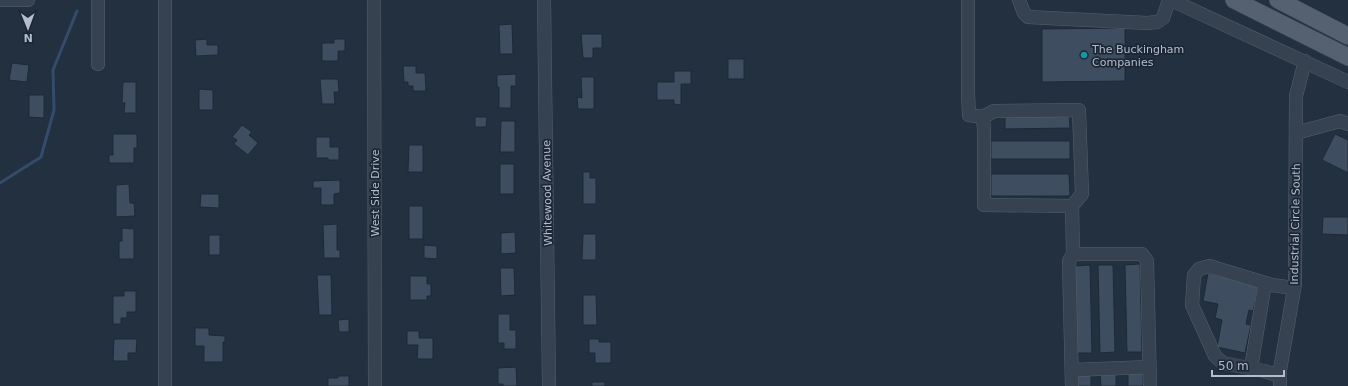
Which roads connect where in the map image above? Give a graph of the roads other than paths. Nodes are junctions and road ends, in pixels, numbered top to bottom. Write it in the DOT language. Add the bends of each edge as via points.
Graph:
graph roads {
  1 [pos="0,0"];
  2 [pos="28,0"];
  3 [pos="98,0"];
  4 [pos="165,0"];
  5 [pos="374,0"];
  6 [pos="544,0"];
  7 [pos="968,0"];
  8 [pos="1019,0"];
  9 [pos="1170,0"];
  10 [pos="1234,0"];
  11 [pos="1278,0"];
  12 [pos="1348,36"];
  13 [pos="1348,57"];
  14 [pos="1305,61"];
  15 [pos="98,64"];
  16 [pos="1348,82"];
  17 [pos="983,117"];
  18 [pos="1348,124"];
  19 [pos="1296,133"];
  20 [pos="1072,206"];
  21 [pos="1073,254"];
  22 [pos="1265,283"];
  23 [pos="1294,288"];
  24 [pos="1149,366"];
  25 [pos="1251,368"];
  26 [pos="1072,370"];
  27 [pos="1280,381"];
  28 [pos="165,386"];
  29 [pos="375,386"];
  30 [pos="549,386"];
  31 [pos="1072,386"];
  32 [pos="1150,386"];
  1 -- 2 [label="street"];
  3 -- 15 [label="street"];
  4 -- 28 [label="street"];
  5 -- 29 [label="street, West Side Drive"];
  6 -- 30 [label="street, Whitewood Avenue"];
  7 -- 17 [label="street" via="969,115"];
  8 -- 9 [label="street" via="1024,14 1028,17 1147,23 1157,22 1163,18"];
  9 -- 14 [label="street"];
  10 -- 13 [label="main road"];
  11 -- 12 [label="main road"];
  14 -- 16 [label="street"];
  14 -- 19 [label="street, Industrial Circle South" via="1296,96"];
  17 -- 20 [label="street" via="984,205"];
  17 -- 20 [label="street" via="994,112 1079,110 1082,194"];
  18 -- 19 [label="street" via="1340,121"];
  19 -- 23 [label="street, Industrial Circle South"];
  20 -- 21 [label="street"];
  21 -- 24 [label="street" via="1142,254 1147,261"];
  21 -- 26 [label="street" via="1069,261"];
  22 -- 23 [label="street"];
  22 -- 25 [label="street"];
  22 -- 25 [label="street" via="1209,266 1199,269 1194,275 1192,305 1215,356 1223,363"];
  23 -- 27 [label="street, Industrial Circle South"];
  24 -- 26 [label="street"];
  24 -- 32 [label="street"];
  25 -- 27 [label="street" via="1264,371"];
  26 -- 31 [label="street"];
}
